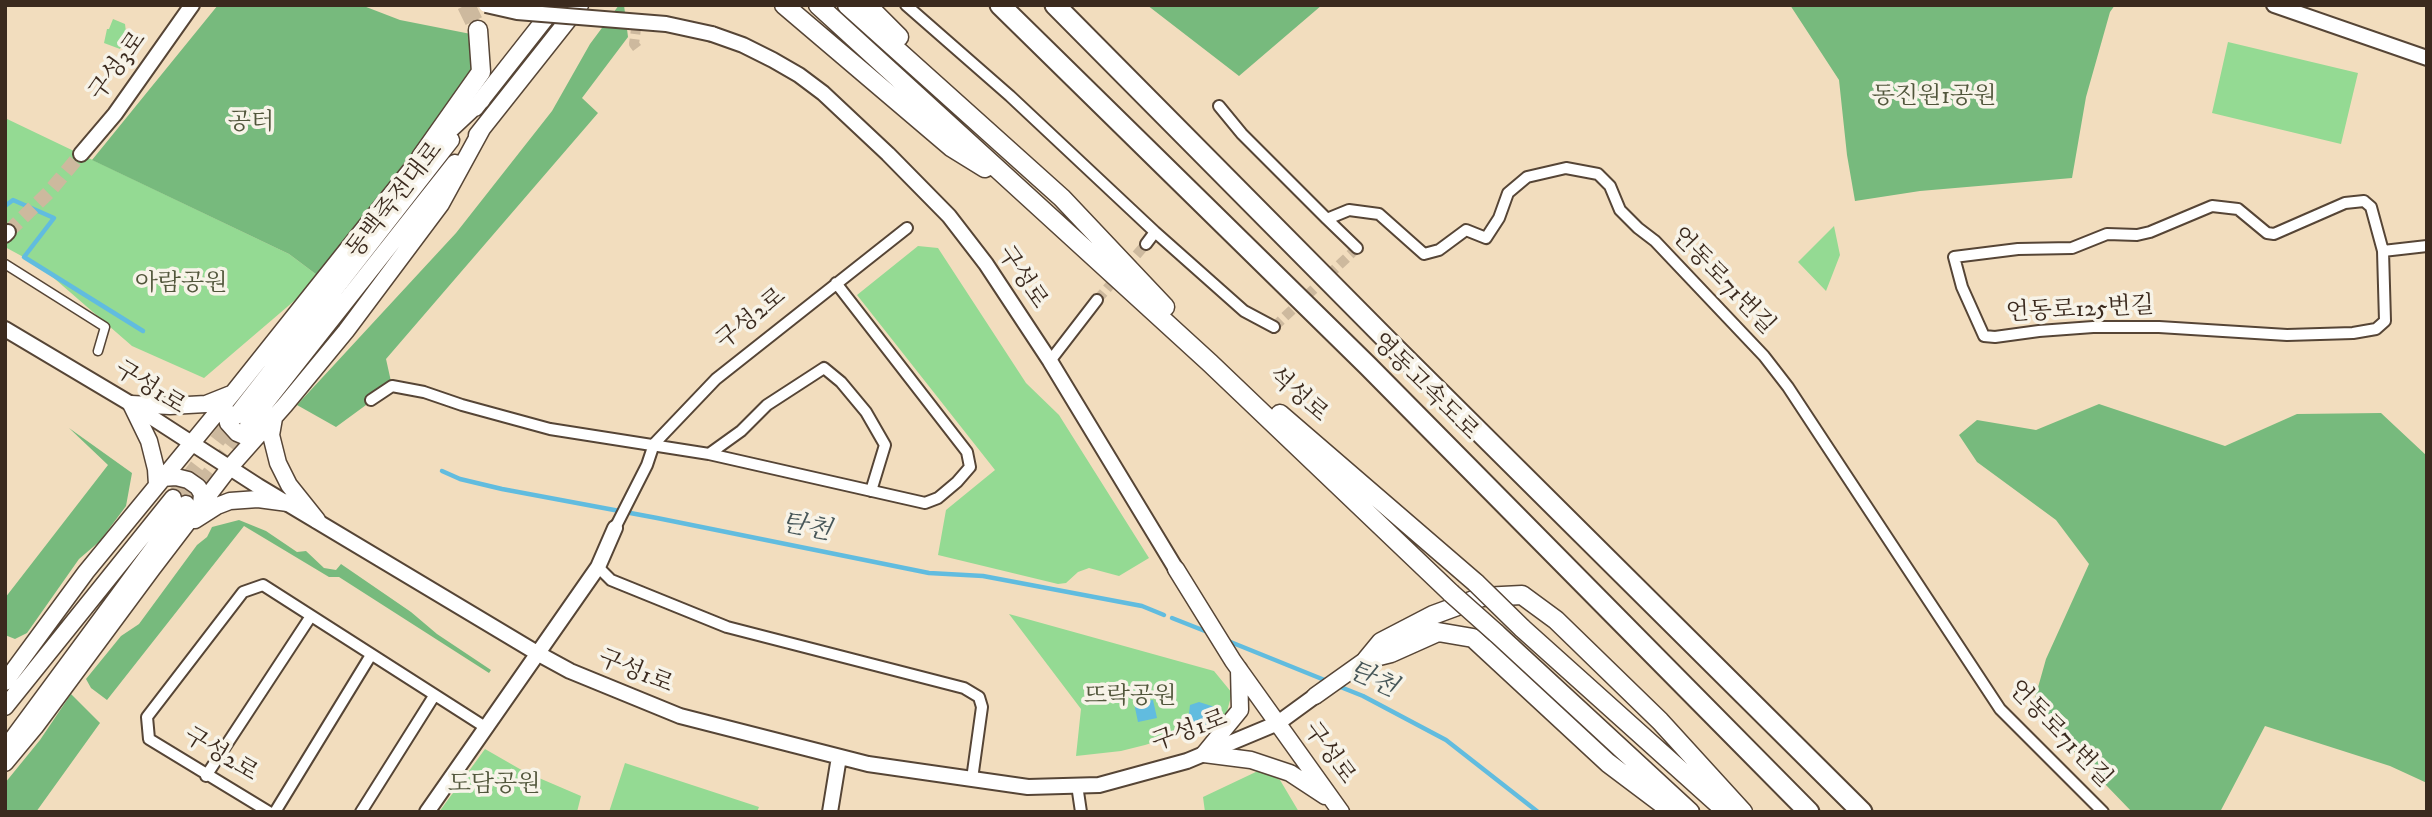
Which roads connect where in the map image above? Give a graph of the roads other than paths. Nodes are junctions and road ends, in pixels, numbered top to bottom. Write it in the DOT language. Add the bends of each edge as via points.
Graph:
graph roads {
  1 [pos="192,5"];
  2 [pos="486,5"];
  3 [pos="556,5"];
  4 [pos="580,5"];
  5 [pos="785,5"];
  6 [pos="818,5"];
  7 [pos="847,5"];
  8 [pos="867,5"];
  9 [pos="906,5"];
  10 [pos="1000,5"];
  11 [pos="1055,5"];
  12 [pos="2274,5"];
  13 [pos="478,30"];
  14 [pos="2427,58"];
  15 [pos="482,100"];
  16 [pos="1219,106"];
  17 [pos="482,129"];
  18 [pos="81,154"];
  19 [pos="421,157"];
  20 [pos="1024,193"];
  21 [pos="1327,219"];
  22 [pos="907,228"];
  23 [pos="1155,232"];
  24 [pos="1146,244"];
  25 [pos="2427,246"];
  26 [pos="1357,248"];
  27 [pos="2383,251"];
  28 [pos="5,264"];
  29 [pos="836,283"];
  30 [pos="1097,300"];
  31 [pos="1274,327"];
  32 [pos="5,329"];
  33 [pos="1200,344"];
  34 [pos="98,351"];
  35 [pos="1049,361"];
  36 [pos="229,397"];
  37 [pos="371,400"];
  38 [pos="131,404"];
  39 [pos="274,418"];
  40 [pos="249,425"];
  41 [pos="191,442"];
  42 [pos="654,444"];
  43 [pos="709,454"];
  44 [pos="230,467"];
  45 [pos="160,481"];
  46 [pos="871,491"];
  47 [pos="186,503"];
  48 [pos="288,503"];
  49 [pos="317,520"];
  50 [pos="184,527"];
  51 [pos="615,528"];
  52 [pos="598,567"];
  53 [pos="1176,569"];
  54 [pos="311,616"];
  55 [pos="537,653"];
  56 [pos="371,655"];
  57 [pos="1367,659"];
  58 [pos="1236,665"];
  59 [pos="5,682"];
  60 [pos="434,696"];
  61 [pos="1315,696"];
  62 [pos="5,707"];
  63 [pos="1278,723"];
  64 [pos="485,727"];
  65 [pos="5,749"];
  66 [pos="1204,754"];
  67 [pos="839,757"];
  68 [pos="5,763"];
  69 [pos="206,776"];
  70 [pos="972,779"];
  71 [pos="1077,785"];
  72 [pos="1337,806"];
  73 [pos="269,812"];
  74 [pos="275,812"];
  75 [pos="361,812"];
  76 [pos="427,812"];
  77 [pos="830,812"];
  78 [pos="1081,812"];
  79 [pos="1673,812"];
  80 [pos="1690,812"];
  81 [pos="1727,812"];
  82 [pos="1742,812"];
  83 [pos="1809,812"];
  84 [pos="1863,812"];
  85 [pos="2103,812"];
  1 -- 18 [label="street, 구성3로"];
  2 -- 35 [label="street, 구성로, bridge" via="517,12 666,24 712,34 799,75 888,153 949,216"];
  3 -- 15 [label="main road, 동백죽전대로"];
  4 -- 17 [label="main road, 동백죽전대로"];
  5 -- 20 [label="highway" via="951,147"];
  6 -- 20 [label="highway, 석성로"];
  7 -- 33 [label="highway, 석성로" via="1062,198"];
  8 -- 33 [label="highway" via="1070,198"];
  9 -- 23 [label="street"];
  10 -- 83 [label="highway, 영동고속도로" via="1368,366"];
  11 -- 84 [label="highway, 영동고속도로"];
  12 -- 14 [label="street"];
  13 -- 19 [label="highway" via="481,72"];
  15 -- 19 [label="main road"];
  15 -- 40 [label="main road, 동백죽전대로"];
  16 -- 21 [label="street"];
  17 -- 39 [label="main road" via="441,204"];
  17 -- 40 [label="main road, 동백죽전대로"];
  19 -- 36 [label="main road"];
  20 -- 80 [label="highway, 석성로, bridge"];
  21 -- 26 [label="street"];
  21 -- 85 [label="street, 언동로71번길" via="1349,210 1379,214 1424,254 1439,250 1466,230 1486,237 1508,193 1527,177 1566,168 1598,174 1610,186 1620,209 1764,356 2000,709"];
  22 -- 29 [label="street, 구성2로"];
  23 -- 24 [label="street"];
  23 -- 31 [label="street" via="1244,311"];
  25 -- 27 [label="street"];
  27 -- 27 [label="street, 언동로125번길" via="2371,207 2364,201 2345,203 2274,234 2238,209 2212,206 2151,232 2107,234 2072,248 2018,248 1954,257 1984,336 2093,327 2297,335 2366,331 2385,321"];
  28 -- 34 [label="street" via="105,327"];
  29 -- 42 [label="street, 구성2로" via="716,379"];
  29 -- 46 [label="street" via="967,452 970,467 937,498 925,503"];
  30 -- 35 [label="street"];
  32 -- 38 [label="street, 구성1로"];
  33 -- 81 [label="highway, 석성로, bridge" via="1476,583"];
  35 -- 53 [label="street, 구성로"];
  36 -- 38 [label="main road" via="206,404"];
  36 -- 40 [label="main road" via="228,423 244,436"];
  36 -- 41 [label="main road"];
  37 -- 42 [label="street" via="392,386 550,429"];
  38 -- 41 [label="street, 구성1로"];
  38 -- 45 [label="main road" via="149,441"];
  39 -- 40 [label="main road"];
  39 -- 49 [label="main road" via="271,435 278,463"];
  40 -- 44 [label="main road"];
  41 -- 44 [label="street, 구성1로"];
  41 -- 45 [label="main road"];
  42 -- 43 [label="street"];
  42 -- 51 [label="street, 구성2로"];
  43 -- 46 [label="street"];
  43 -- 46 [label="street" via="766,405 824,368 866,412 885,445"];
  44 -- 47 [label="main road"];
  44 -- 48 [label="street, 구성1로"];
  45 -- 47 [label="main road" via="176,477 198,487 202,494"];
  45 -- 59 [label="main road"];
  47 -- 50 [label="main road"];
  47 -- 62 [label="main road"];
  47 -- 65 [label="main road"];
  48 -- 49 [label="street, 구성1로"];
  48 -- 50 [label="main road" via="230,501"];
  49 -- 55 [label="street, 구성1로"];
  50 -- 68 [label="main road"];
  51 -- 52 [label="street"];
  52 -- 55 [label="street"];
  52 -- 70 [label="street" via="611,580 727,627 964,688 979,697 982,707"];
  53 -- 58 [label="main road, 구성로"];
  54 -- 56 [label="street"];
  54 -- 69 [label="street"];
  54 -- 69 [label="street, 구성2로" via="263,585 243,592 148,716 149,739"];
  55 -- 64 [label="street"];
  55 -- 67 [label="street, 구성1로" via="680,716"];
  56 -- 60 [label="street"];
  56 -- 74 [label="street"];
  57 -- 61 [label="main road"];
  57 -- 79 [label="highway" via="1438,632 1473,638 1608,763"];
  57 -- 82 [label="highway" via="1381,642 1433,615 1482,597 1522,595 1556,620 1660,720"];
  58 -- 63 [label="main road, 구성로"];
  58 -- 66 [label="main road" via="1240,710"];
  60 -- 64 [label="street"];
  60 -- 75 [label="street"];
  61 -- 63 [label="street, 구성1로"];
  63 -- 66 [label="street, 구성1로"];
  63 -- 72 [label="main road, 구성로"];
  64 -- 76 [label="street"];
  66 -- 71 [label="street, 구성1로" via="1099,785"];
  66 -- 72 [label="main road" via="1251,760 1290,773"];
  67 -- 70 [label="street, 구성1로"];
  67 -- 77 [label="street"];
  69 -- 73 [label="street, 구성2로"];
  70 -- 71 [label="street, 구성1로" via="1028,787"];
  71 -- 78 [label="street"];
}
